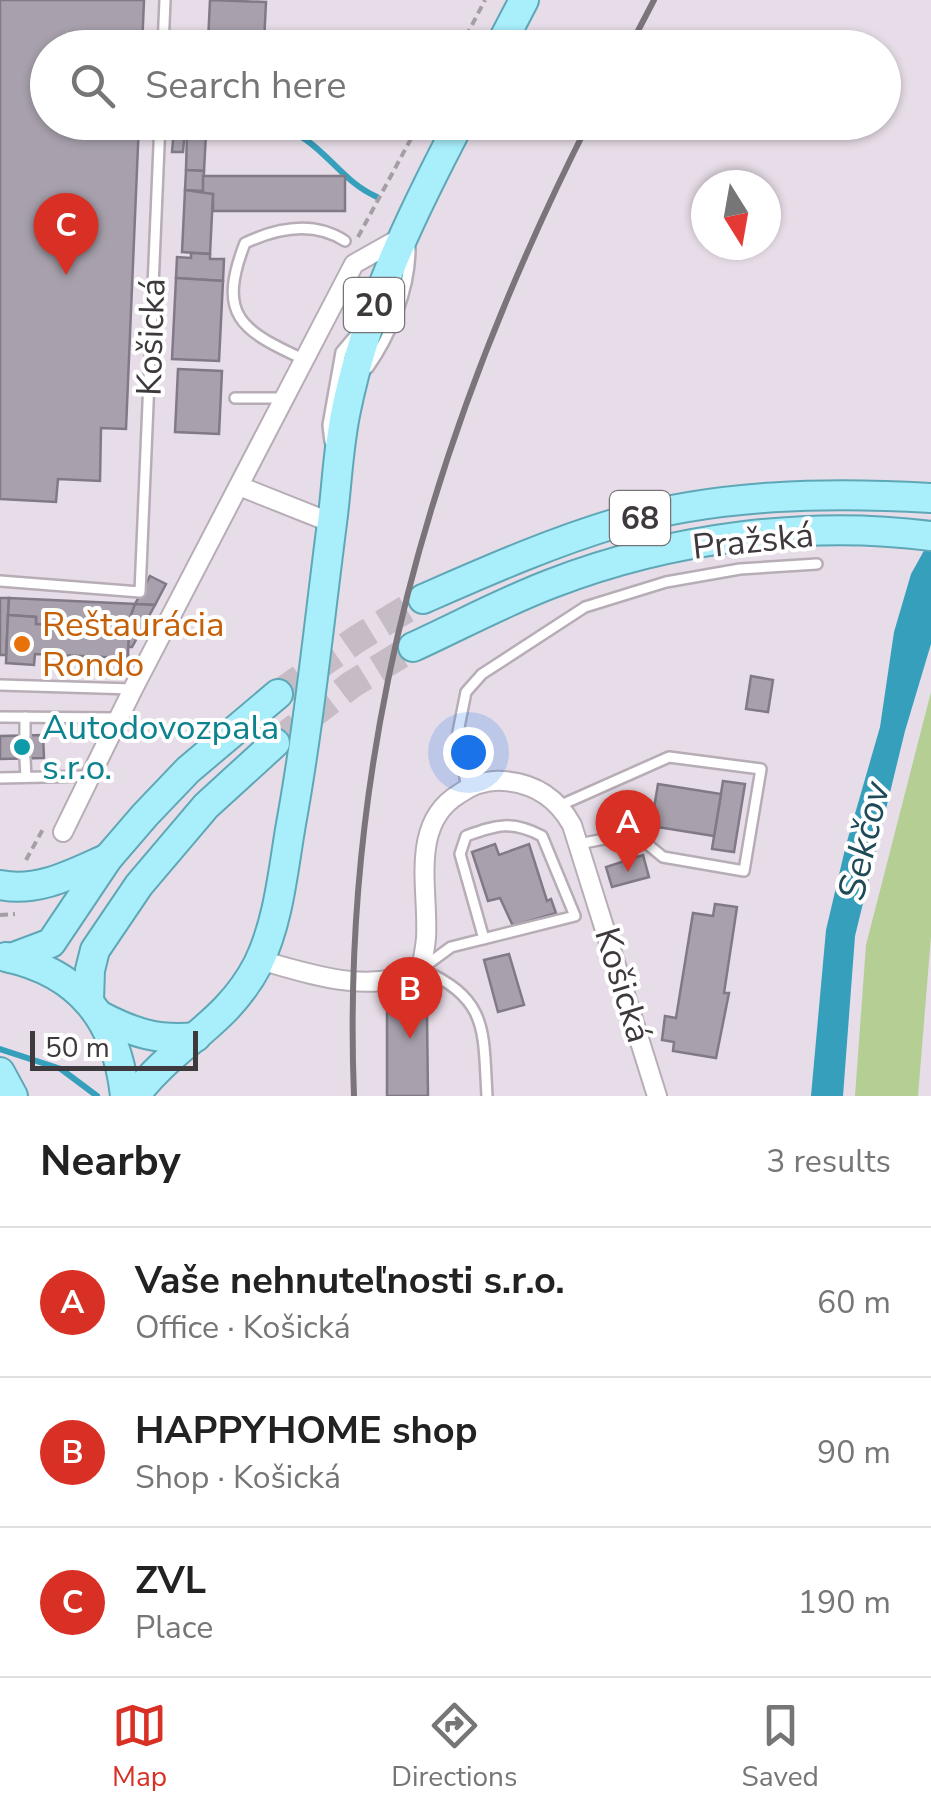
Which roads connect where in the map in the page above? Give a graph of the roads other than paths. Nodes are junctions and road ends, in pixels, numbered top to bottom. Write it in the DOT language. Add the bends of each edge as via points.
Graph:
graph roads {
  1 [pos="165,0"];
  2 [pos="524,0"];
  3 [pos="164,30"];
  4 [pos="508,30"];
  5 [pos="159,140"];
  6 [pos="451,140"];
  7 [pos="405,228"];
  8 [pos="344,241"];
  9 [pos="370,317"];
  10 [pos="303,360"];
  11 [pos="350,396"];
  12 [pos="235,398"];
  13 [pos="283,398"];
  14 [pos="337,484"];
  15 [pos="239,486"];
  16 [pos="931,498"];
  17 [pos="332,523"];
  18 [pos="931,536"];
  19 [pos="817,564"];
  20 [pos="0,581"];
  21 [pos="423,599"];
  22 [pos="413,647"];
  23 [pos="0,685"];
  24 [pos="133,689"];
  25 [pos="278,694"];
  26 [pos="0,717"];
  27 [pos="24,717"];
  28 [pos="120,718"];
  29 [pos="24,736"];
  30 [pos="275,743"];
  31 [pos="25,759"];
  32 [pos="91,776"];
  33 [pos="26,777"];
  34 [pos="0,778"];
  35 [pos="467,788"];
  36 [pos="561,806"];
  37 [pos="63,832"];
  38 [pos="578,844"];
  39 [pos="108,858"];
  40 [pos="10,886"];
  41 [pos="484,939"];
  42 [pos="6,957"];
  43 [pos="260,960"];
  44 [pos="421,969"];
  45 [pos="94,1007"];
  46 [pos="196,1037"];
  47 [pos="0,1072"];
  48 [pos="13,1096"];
  49 [pos="126,1096"];
  50 [pos="135,1096"];
  51 [pos="487,1096"];
  52 [pos="657,1096"];
  1 -- 3 [label="lane"];
  2 -- 4 [label="main road"];
  5 -- 20 [label="lane, Košická" via="140,592"];
  6 -- 7 [label="main road, 20"];
  7 -- 9 [label="main road, 20"];
  7 -- 10 [label="street" via="354,264"];
  7 -- 11 [label="lane" via="410,270 385,343"];
  8 -- 10 [label="lane" via="302,228 274,230 245,242 233,275 235,313 260,341"];
  9 -- 11 [label="main road, 20"];
  9 -- 14 [label="lane" via="341,352 328,424"];
  10 -- 13 [label="street"];
  11 -- 14 [label="main road, 20"];
  12 -- 13 [label="lane"];
  13 -- 15 [label="street"];
  14 -- 17 [label="main road, 20"];
  15 -- 17 [label="street"];
  15 -- 24 [label="street"];
  16 -- 21 [label="main road, Pražská / 68" via="870,494 729,502 621,522"];
  17 -- 43 [label="main road, 20" via="296,800"];
  18 -- 22 [label="main road, Pražská / 68" via="777,534 628,559 553,583"];
  19 -- 35 [label="lane" via="685,579 585,607 482,674 466,692 457,737"];
  23 -- 24 [label="lane"];
  24 -- 28 [label="street"];
  25 -- 39 [label="main road" via="188,770"];
  26 -- 27 [label="lane"];
  27 -- 28 [label="lane"];
  27 -- 29 [label="lane"];
  28 -- 32 [label="street"];
  30 -- 45 [label="main road" via="197,816 139,885 95,950"];
  31 -- 33 [label="lane"];
  32 -- 33 [label="lane"];
  32 -- 37 [label="street"];
  33 -- 34 [label="lane"];
  35 -- 36 [label="street" via="517,783"];
  35 -- 44 [label="street" via="438,812 427,837"];
  36 -- 38 [label="street, Košická"];
  36 -- 38 [label="lane" via="669,757 761,769 744,871 662,857 634,834"];
  38 -- 52 [label="street, Košická"];
  39 -- 40 [label="main road" via="50,882"];
  39 -- 42 [label="main road" via="51,944"];
  41 -- 41 [label="lane" via="576,916 542,836 520,824 466,836 460,854"];
  41 -- 44 [label="lane" via="451,946"];
  42 -- 45 [label="main road" via="67,981"];
  43 -- 44 [label="street" via="376,982"];
  43 -- 46 [label="main road, 20" via="236,999"];
  44 -- 51 [label="lane" via="466,996 482,1027"];
  45 -- 46 [label="main road" via="134,1033"];
  45 -- 49 [label="main road" via="115,1044"];
  46 -- 50 [label="main road, 20"];
  47 -- 48 [label="main road"];
}
